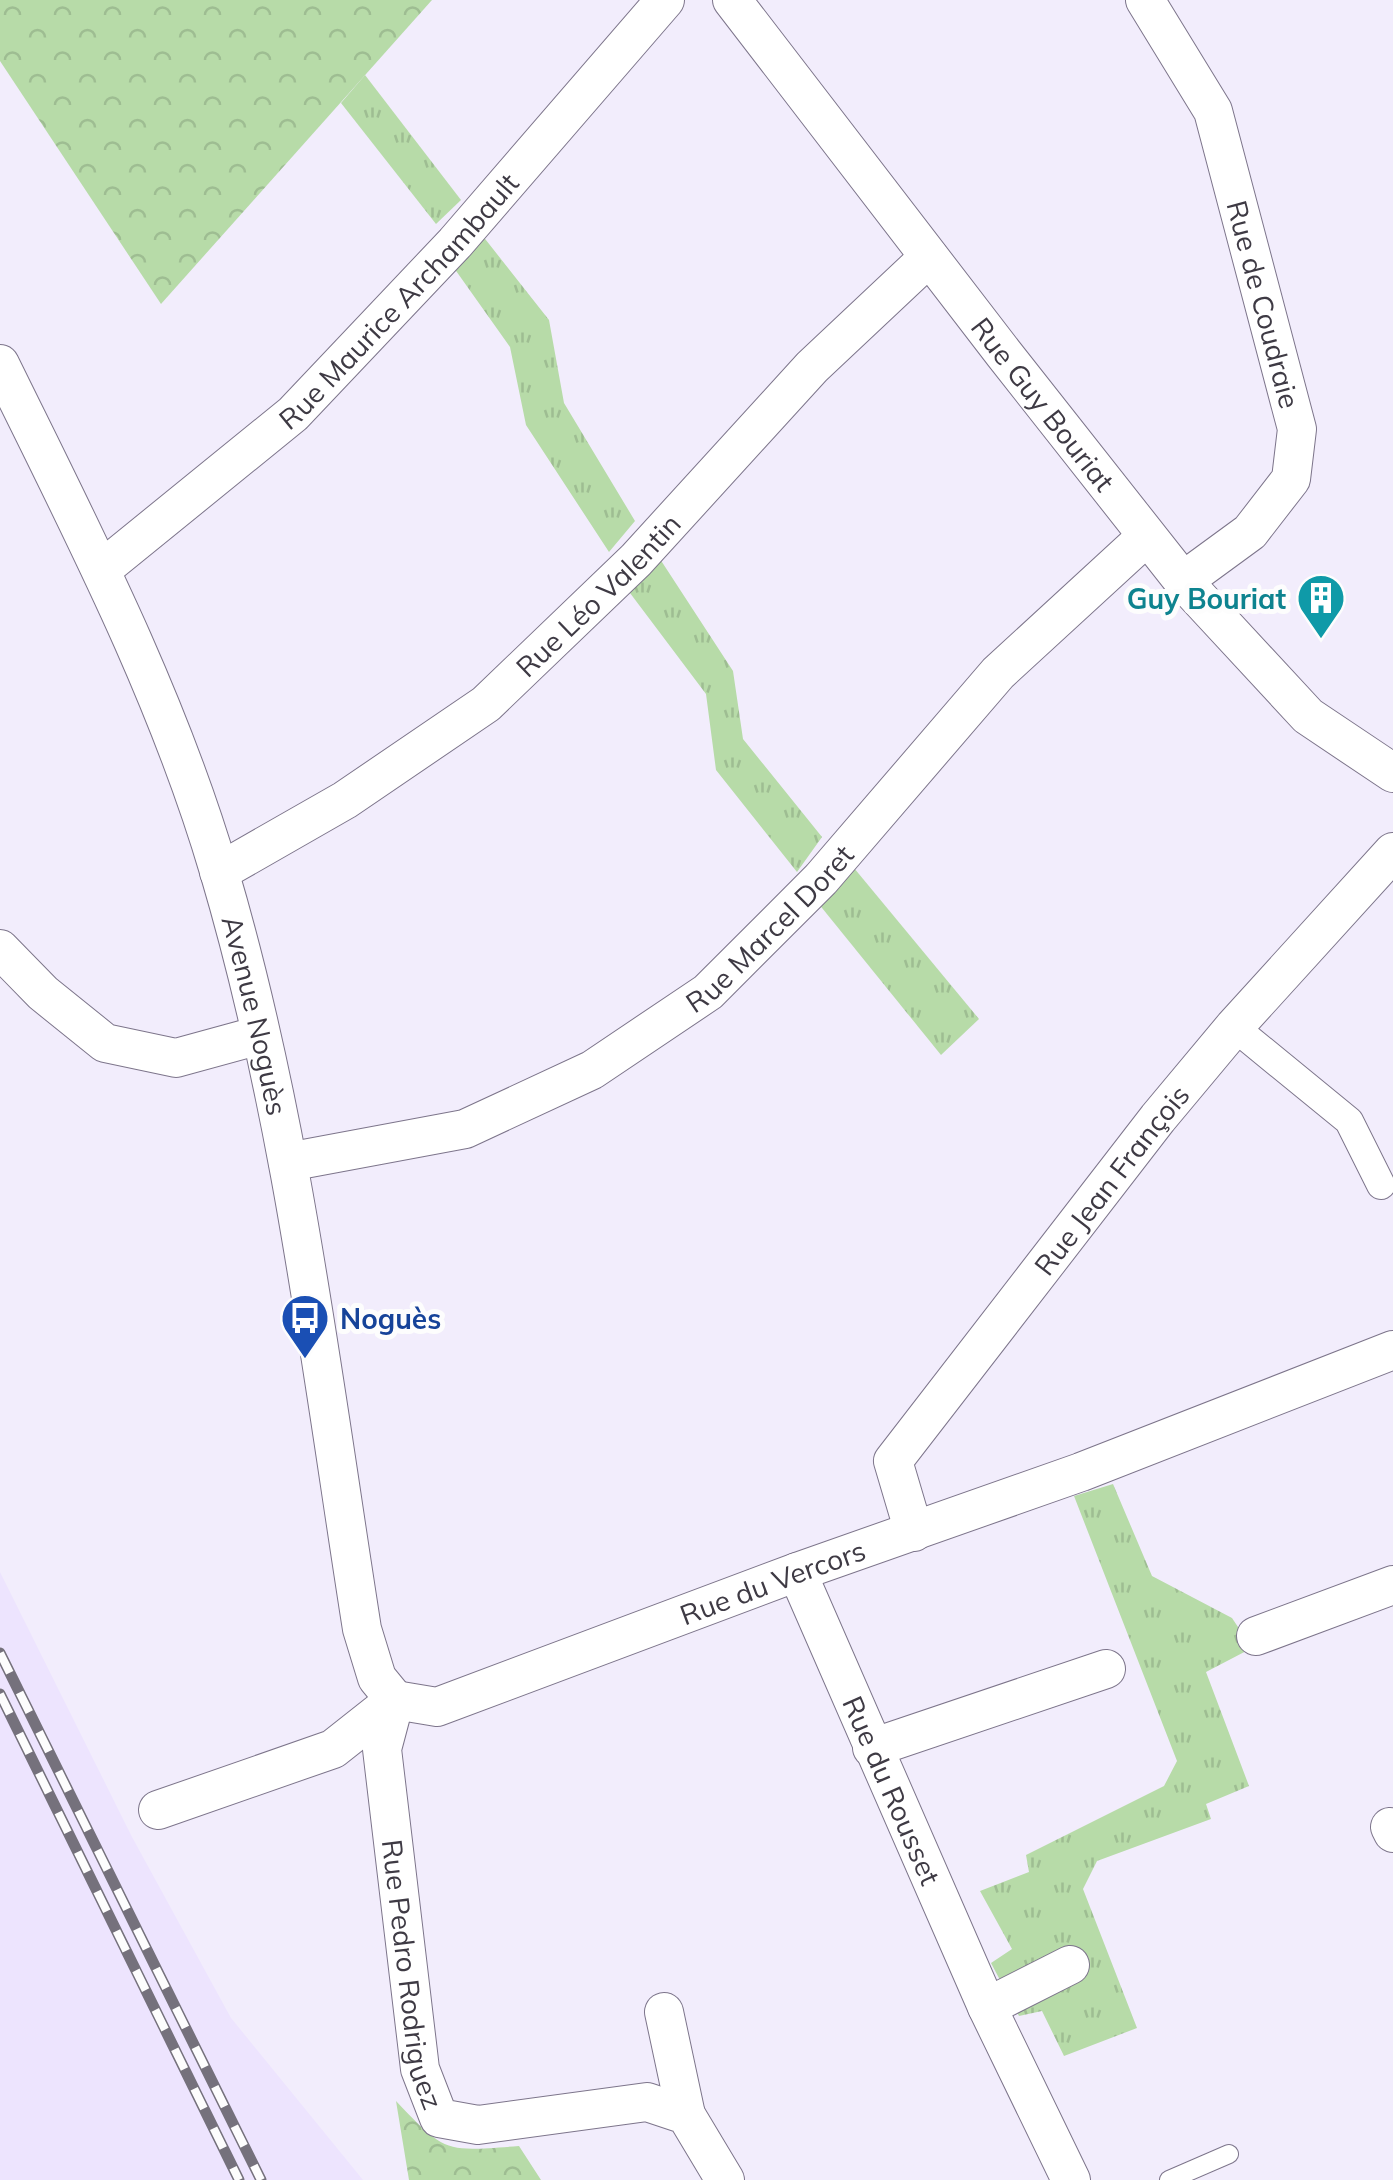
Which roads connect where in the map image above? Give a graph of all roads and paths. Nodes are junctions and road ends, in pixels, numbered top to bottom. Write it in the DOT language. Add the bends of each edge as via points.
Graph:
graph roads {
  1 [pos="665,0"];
  2 [pos="1145,0"];
  3 [pos="748,5"];
  4 [pos="929,257"];
  5 [pos="0,364"];
  6 [pos="1146,536"];
  7 [pos="101,570"];
  8 [pos="1184,581"];
  9 [pos="1393,773"];
  10 [pos="1393,852"];
  11 [pos="219,872"];
  12 [pos="0,949"];
  13 [pos="1234,1027"];
  14 [pos="260,1034"];
  15 [pos="288,1162"];
  16 [pos="1381,1185"];
  17 [pos="1393,1350"];
  18 [pos="914,1532"];
  19 [pos="796,1572"];
  20 [pos="1393,1585"];
  21 [pos="1256,1636"];
  22 [pos="1106,1669"];
  23 [pos="395,1700"];
  24 [pos="872,1748"];
  25 [pos="158,1810"];
  26 [pos="1070,1965"];
  27 [pos="987,2007"];
  28 [pos="664,2012"];
  29 [pos="686,2115"];
  30 [pos="1229,2154"];
  31 [pos="725,2180"];
  32 [pos="1071,2180"];
  33 [pos="1169,2180"];
  1 -- 7 [label="street, Rue Maurice Archambault" via="456,244 293,414"];
  2 -- 8 [label="street, Rue de Coudraie" via="1214,111 1297,428 1291,479 1250,532"];
  3 -- 4 [label="street, Rue Guy Bouriat"];
  4 -- 6 [label="street, Rue Guy Bouriat"];
  4 -- 11 [label="street, Rue Léo Valentin" via="812,367 636,560 486,704 344,800"];
  5 -- 7 [label="street, Avenue Noguès"];
  6 -- 8 [label="street, Rue Guy Bouriat"];
  6 -- 15 [label="street, Rue Marcel Doret" via="998,673 821,878 708,992 592,1070 465,1129"];
  7 -- 11 [label="street, Avenue Noguès" via="161,702"];
  8 -- 9 [label="street, Rue Guy Bouriat" via="1308,716"];
  10 -- 13 [label="street, Rue Jean François"];
  11 -- 14 [label="street, Avenue Noguès"];
  12 -- 14 [label="street" via="104,1043 176,1058"];
  13 -- 16 [label="street" via="1349,1122"];
  13 -- 18 [label="street, Rue Jean François" via="892,1461"];
  14 -- 15 [label="street, Avenue Noguès"];
  15 -- 23 [label="street, Avenue Noguès" via="362,1629 377,1678"];
  17 -- 18 [label="street, Rue du Vercors"];
  18 -- 19 [label="street, Rue du Vercors"];
  19 -- 23 [label="street, Rue du Vercors" via="437,1706"];
  19 -- 24 [label="street, Rue du Rousset"];
  20 -- 21 [label="street"];
  22 -- 24 [label="street"];
  23 -- 25 [label="street" via="333,1749"];
  23 -- 29 [label="street, Rue Pedro Rodriguez" via="382,1749 420,2069 439,2118 478,2125 647,2102"];
  24 -- 27 [label="street, Rue du Rousset"];
  26 -- 27 [label="street"];
  27 -- 32 [label="street, Rue du Rousset"];
  28 -- 29 [label="street"];
  29 -- 31 [label="street"];
  30 -- 33 [label="lane"];
}
